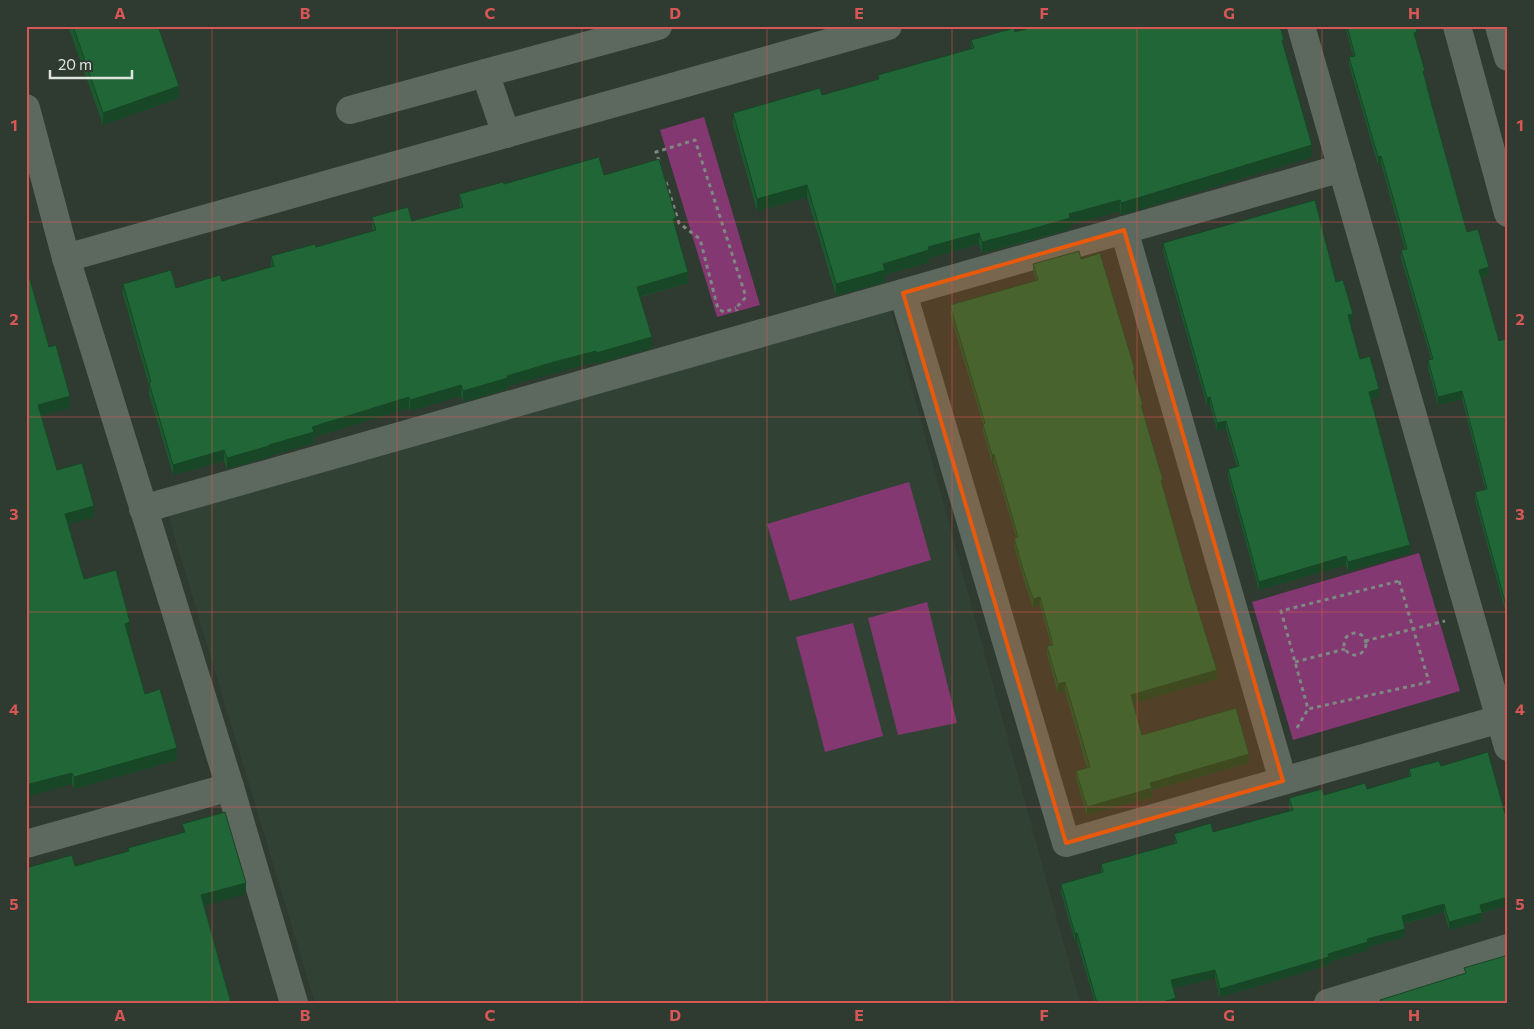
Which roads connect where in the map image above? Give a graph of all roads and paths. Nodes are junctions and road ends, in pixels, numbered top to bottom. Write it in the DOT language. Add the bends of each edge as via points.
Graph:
graph roads {
  1 [pos="658,26"];
  2 [pos="888,26"];
  3 [pos="1301,26"];
  4 [pos="1457,26"];
  5 [pos="1499,26"];
  6 [pos="1508,57"];
  7 [pos="486,73"];
  8 [pos="26,108"];
  9 [pos="350,110"];
  10 [pos="506,134"];
  11 [pos="1342,168"];
  12 [pos="662,170"];
  13 [pos="665,179"];
  14 [pos="1508,213"];
  15 [pos="1124,230"];
  16 [pos="66,258"];
  17 [pos="903,293"];
  18 [pos="736,308"];
  19 [pos="743,338"];
  20 [pos="143,509"];
  21 [pos="1470,615"];
  22 [pos="1413,629"];
  23 [pos="1365,641"];
  24 [pos="1345,649"];
  25 [pos="1295,662"];
  26 [pos="1500,719"];
  27 [pos="1508,747"];
  28 [pos="1283,781"];
  29 [pos="230,787"];
  30 [pos="26,844"];
  31 [pos="1508,948"];
  32 [pos="1345,1000"];
  33 [pos="294,1003"];
  1 -- 7 [label="street"];
  2 -- 10 [label="street"];
  3 -- 11 [label="street"];
  4 -- 14 [label="street"];
  5 -- 6 [label="street"];
  7 -- 9 [label="street"];
  7 -- 10 [label="street"];
  8 -- 16 [label="street"];
  10 -- 16 [label="street"];
  11 -- 15 [label="street"];
  11 -- 21 [label="street"];
  12 -- 18 [label="path" via="656,152 695,140 746,297"];
  13 -- 18 [label="path" via="679,223 700,238 718,309 724,312"];
  15 -- 17 [label="street"];
  15 -- 28 [label="street"];
  16 -- 20 [label="street"];
  17 -- 19 [label="street"];
  17 -- 28 [label="street" via="1066,843"];
  18 -- 19 [label="path"];
  19 -- 20 [label="street"];
  20 -- 29 [label="street"];
  21 -- 22 [label="path"];
  21 -- 26 [label="street"];
  22 -- 23 [label="path"];
  22 -- 25 [label="path" via="1399,581 1281,611"];
  22 -- 25 [label="path" via="1429,682 1308,709"];
  23 -- 24 [label="path" via="1365,648 1360,654 1353,655"];
  23 -- 24 [label="path" via="1357,634 1351,634 1346,639"];
  24 -- 25 [label="path"];
  26 -- 27 [label="street"];
  26 -- 28 [label="street"];
  29 -- 30 [label="street"];
  29 -- 33 [label="street"];
  31 -- 32 [label="street"];
}
